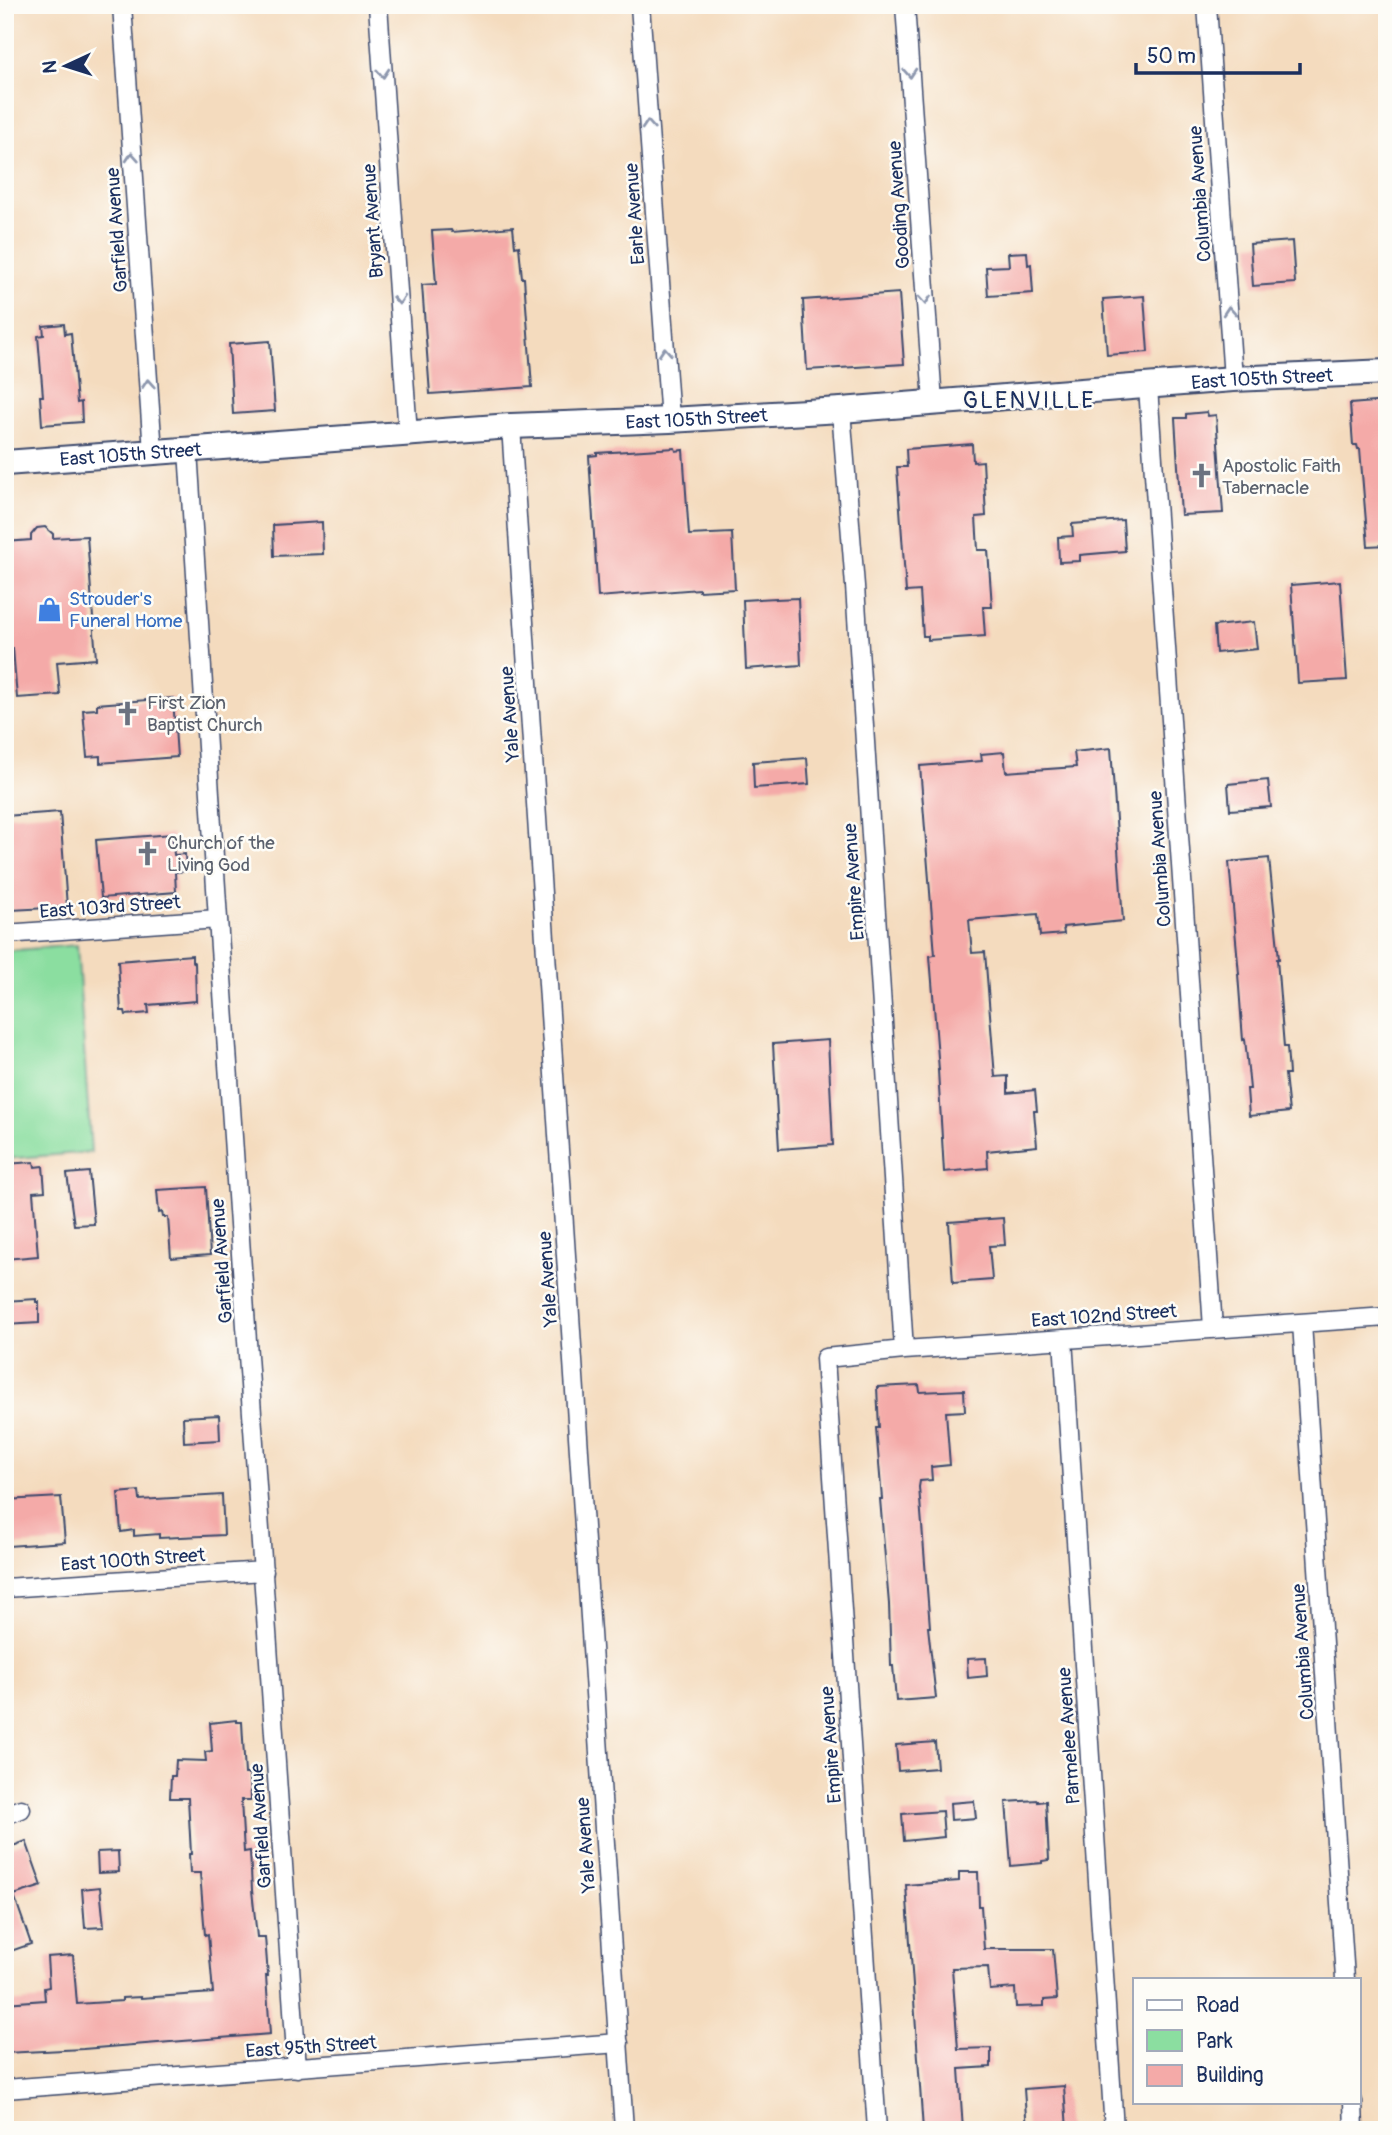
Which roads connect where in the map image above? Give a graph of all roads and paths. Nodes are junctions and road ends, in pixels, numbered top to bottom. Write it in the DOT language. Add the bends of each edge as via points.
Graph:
graph roads {
  1 [pos="121,5"];
  2 [pos="378,5"];
  3 [pos="640,5"];
  4 [pos="905,5"];
  5 [pos="1207,5"];
  6 [pos="1387,372"];
  7 [pos="1233,379"];
  8 [pos="1148,387"];
  9 [pos="933,402"];
  10 [pos="841,410"];
  11 [pos="670,420"];
  12 [pos="511,426"];
  13 [pos="408,434"];
  14 [pos="188,450"];
  15 [pos="153,452"];
  16 [pos="5,463"];
  17 [pos="218,919"];
  18 [pos="5,934"];
  19 [pos="1387,1317"];
  20 [pos="1302,1322"];
  21 [pos="1213,1328"];
  22 [pos="1063,1339"];
  23 [pos="904,1350"];
  24 [pos="825,1358"];
  25 [pos="264,1571"];
  26 [pos="5,1588"];
  27 [pos="1345,1978"];
  28 [pos="619,2043"];
  29 [pos="297,2068"];
  30 [pos="5,2089"];
  31 [pos="1353,2104"];
  32 [pos="624,2130"];
  33 [pos="877,2130"];
  34 [pos="1114,2130"];
  35 [pos="1354,2130"];
  15 -- 1 [label="street, Garfield Avenue, one-way"];
  2 -- 13 [label="street, Bryant Avenue, one-way"];
  11 -- 3 [label="street, Earle Avenue, one-way"];
  4 -- 9 [label="street, Gooding Avenue, one-way"];
  7 -- 5 [label="street, Columbia Avenue, one-way"];
  6 -- 7 [label="main road, East 105th Street"];
  7 -- 8 [label="main road, East 105th Street"];
  8 -- 9 [label="main road, East 105th Street"];
  8 -- 21 [label="street, Columbia Avenue"];
  9 -- 10 [label="main road, East 105th Street"];
  10 -- 11 [label="main road, East 105th Street"];
  10 -- 23 [label="street, Empire Avenue"];
  11 -- 12 [label="main road, East 105th Street"];
  12 -- 13 [label="main road, East 105th Street"];
  12 -- 28 [label="street, Yale Avenue"];
  13 -- 14 [label="main road, East 105th Street"];
  14 -- 15 [label="main road, East 105th Street"];
  14 -- 17 [label="street, Garfield Avenue"];
  15 -- 16 [label="main road, East 105th Street"];
  17 -- 18 [label="street, East 103rd Street"];
  17 -- 25 [label="street, Garfield Avenue"];
  19 -- 20 [label="street, East 102nd Street"];
  20 -- 21 [label="street, East 102nd Street"];
  20 -- 27 [label="street, Columbia Avenue"];
  21 -- 22 [label="street, East 102nd Street"];
  22 -- 23 [label="street, East 102nd Street"];
  22 -- 34 [label="street, Parmelee Avenue"];
  23 -- 24 [label="street, East 102nd Street"];
  24 -- 33 [label="street, Empire Avenue"];
  25 -- 26 [label="street, East 100th Street"];
  25 -- 29 [label="street, Garfield Avenue"];
  28 -- 29 [label="street, East 95th Street"];
  28 -- 32 [label="street, Yale Avenue"];
  29 -- 30 [label="street, East 95th Street"];
  31 -- 35 [label="street"];
}
